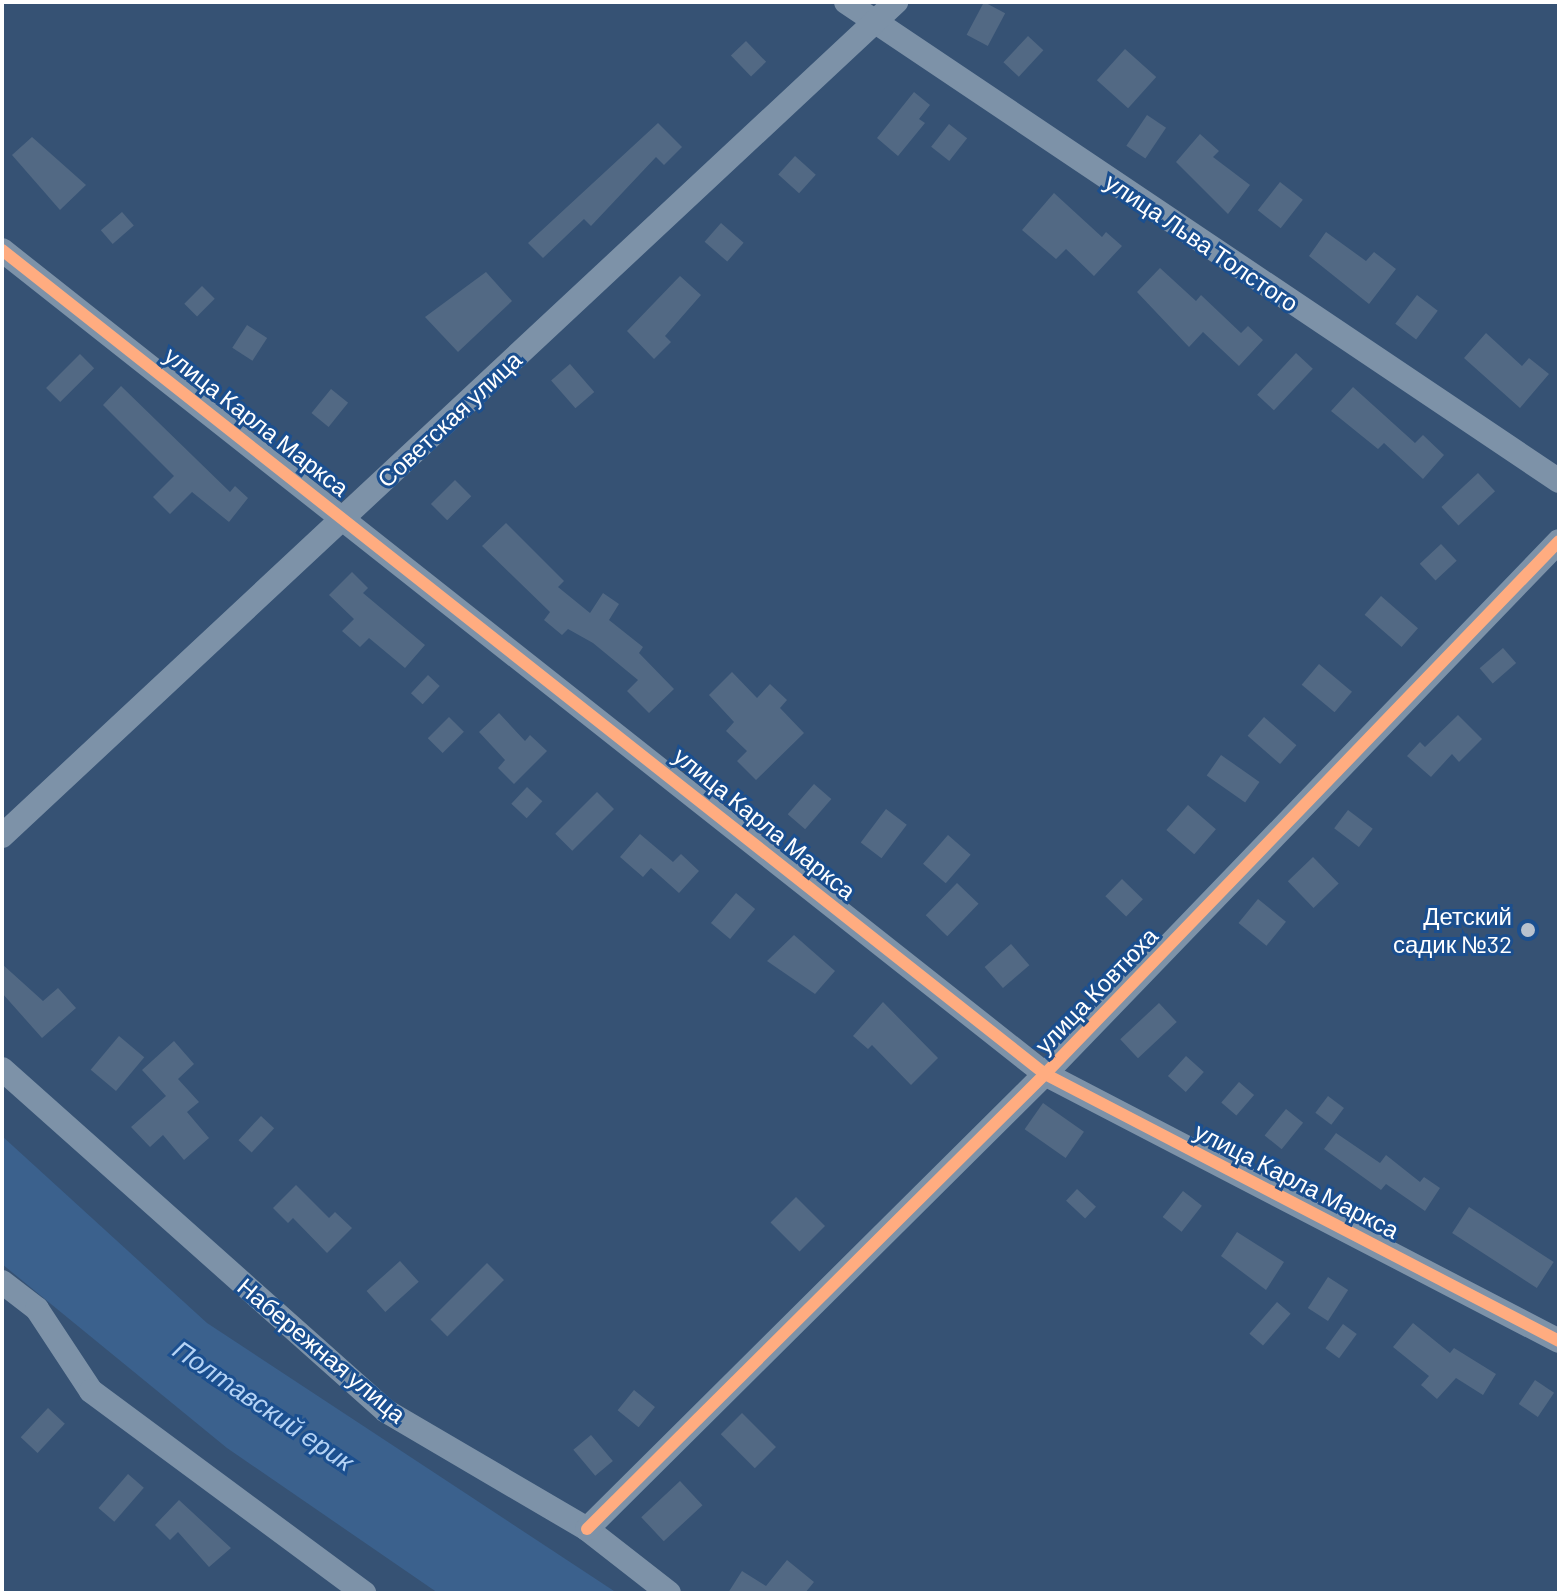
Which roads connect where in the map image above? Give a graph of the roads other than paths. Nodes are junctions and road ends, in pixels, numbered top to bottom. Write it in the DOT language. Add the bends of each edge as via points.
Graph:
graph roads {
  1 [pos="846,2"];
  2 [pos="896,2"];
  3 [pos="874,23"];
  4 [pos="2,250"];
  5 [pos="1559,481"];
  6 [pos="344,517"];
  7 [pos="1559,541"];
  8 [pos="2,836"];
  9 [pos="2,1069"];
  10 [pos="1045,1074"];
  11 [pos="2,1282"];
  12 [pos="1559,1341"];
  13 [pos="587,1529"];
  14 [pos="364,1593"];
  15 [pos="669,1593"];
  1 -- 3 [label="street, улица Льва Толстого"];
  2 -- 3 [label="street, Советская улица"];
  3 -- 5 [label="street, улица Льва Толстого"];
  3 -- 6 [label="street, Советская улица"];
  4 -- 6 [label="street, улица Карла Маркса"];
  6 -- 8 [label="street, Советская улица"];
  6 -- 10 [label="street, улица Карла Маркса"];
  7 -- 10 [label="street, улица Ковтюха"];
  9 -- 13 [label="street, Набережная улица" via="386,1411"];
  10 -- 12 [label="street, улица Карла Маркса"];
  10 -- 13 [label="street, улица Ковтюха"];
  11 -- 14 [label="street" via="37,1309 91,1391"];
  13 -- 15 [label="street, Набережная улица"];
}
